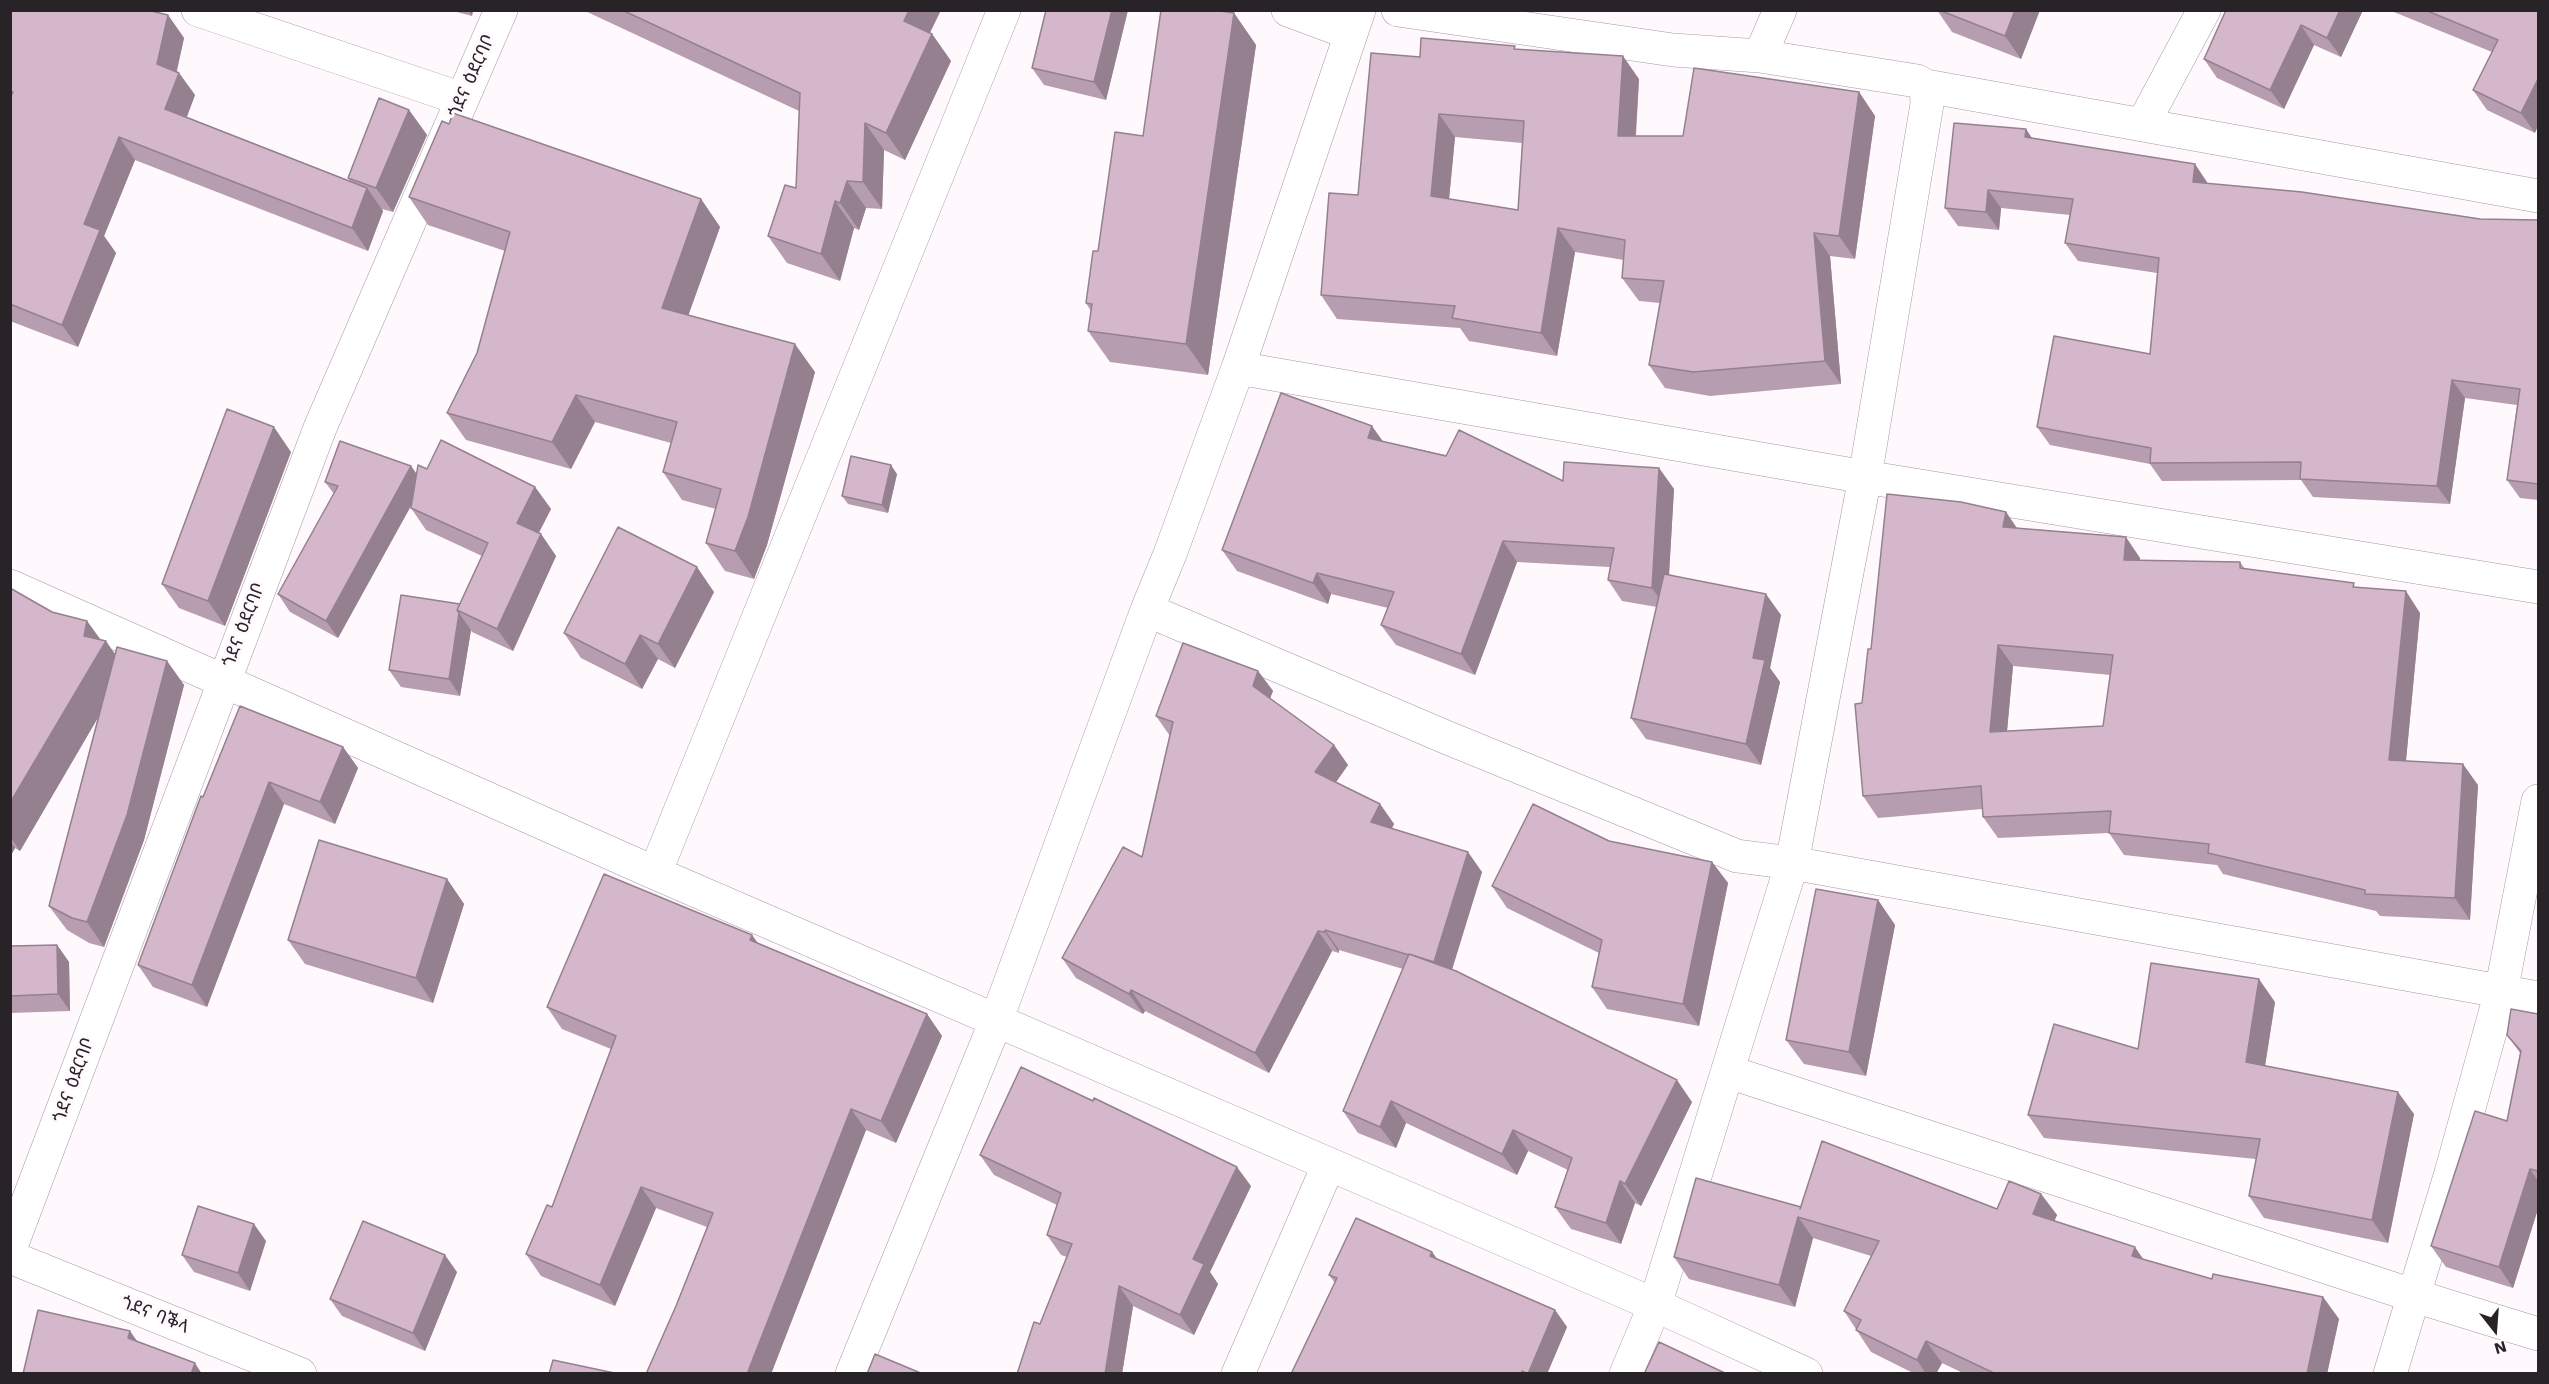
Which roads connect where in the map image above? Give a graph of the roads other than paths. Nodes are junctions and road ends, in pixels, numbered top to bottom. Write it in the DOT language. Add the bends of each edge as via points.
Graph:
graph roads {
  1 [pos="198,10"];
  2 [pos="501,10"];
  3 [pos="1004,10"];
  4 [pos="1288,10"];
  5 [pos="1398,10"];
  6 [pos="1780,10"];
  7 [pos="2204,10"];
  8 [pos="1355,22"];
  9 [pos="1760,56"];
  10 [pos="1926,86"];
  11 [pos="462,99"];
  12 [pos="2143,124"];
  13 [pos="2538,196"];
  14 [pos="1238,368"];
  15 [pos="1865,477"];
  16 [pos="10,586"];
  17 [pos="2538,587"];
  18 [pos="1147,610"];
  19 [pos="223,681"];
  20 [pos="2538,801"];
  21 [pos="1792,863"];
  22 [pos="655,873"];
  23 [pos="2501,992"];
  24 [pos="2538,998"];
  25 [pos="996,1021"];
  26 [pos="1729,1072"];
  27 [pos="1328,1166"];
  28 [pos="10,1249"];
  29 [pos="10,1257"];
  30 [pos="2415,1296"];
  31 [pos="1655,1305"];
  32 [pos="2538,1334"];
  33 [pos="300,1374"];
  34 [pos="852,1374"];
  35 [pos="1238,1374"];
  36 [pos="1626,1374"];
  37 [pos="1806,1374"];
  38 [pos="2390,1374"];
  1 -- 11 [label="street"];
  2 -- 11 [label="street, ጎደና ዕደርባቦ"];
  3 -- 22 [label="street"];
  4 -- 8 [label="street"];
  5 -- 9 [label="street" via="1673,51"];
  6 -- 9 [label="street"];
  7 -- 12 [label="street"];
  8 -- 14 [label="street"];
  9 -- 10 [label="street" via="1917,81"];
  10 -- 12 [label="street"];
  10 -- 15 [label="street" via="1925,116"];
  11 -- 19 [label="street, ጎደና ዕደርባቦ" via="320,428"];
  12 -- 13 [label="street"];
  14 -- 15 [label="street"];
  14 -- 18 [label="street"];
  15 -- 17 [label="street"];
  15 -- 21 [label="street"];
  16 -- 19 [label="street"];
  18 -- 21 [label="street" via="1737,856"];
  18 -- 25 [label="street"];
  19 -- 22 [label="street"];
  19 -- 28 [label="street, ጎደና ዕደርባቦ"];
  20 -- 23 [label="street"];
  21 -- 23 [label="street"];
  21 -- 26 [label="street"];
  22 -- 25 [label="street"];
  23 -- 24 [label="street"];
  23 -- 30 [label="street"];
  25 -- 27 [label="street"];
  25 -- 34 [label="street"];
  26 -- 30 [label="street"];
  26 -- 31 [label="street"];
  27 -- 31 [label="street"];
  27 -- 35 [label="street"];
  29 -- 33 [label="street, ጎደና ባቕላ"];
  30 -- 32 [label="street"];
  30 -- 38 [label="street"];
  31 -- 36 [label="street"];
  31 -- 37 [label="street"];
}
